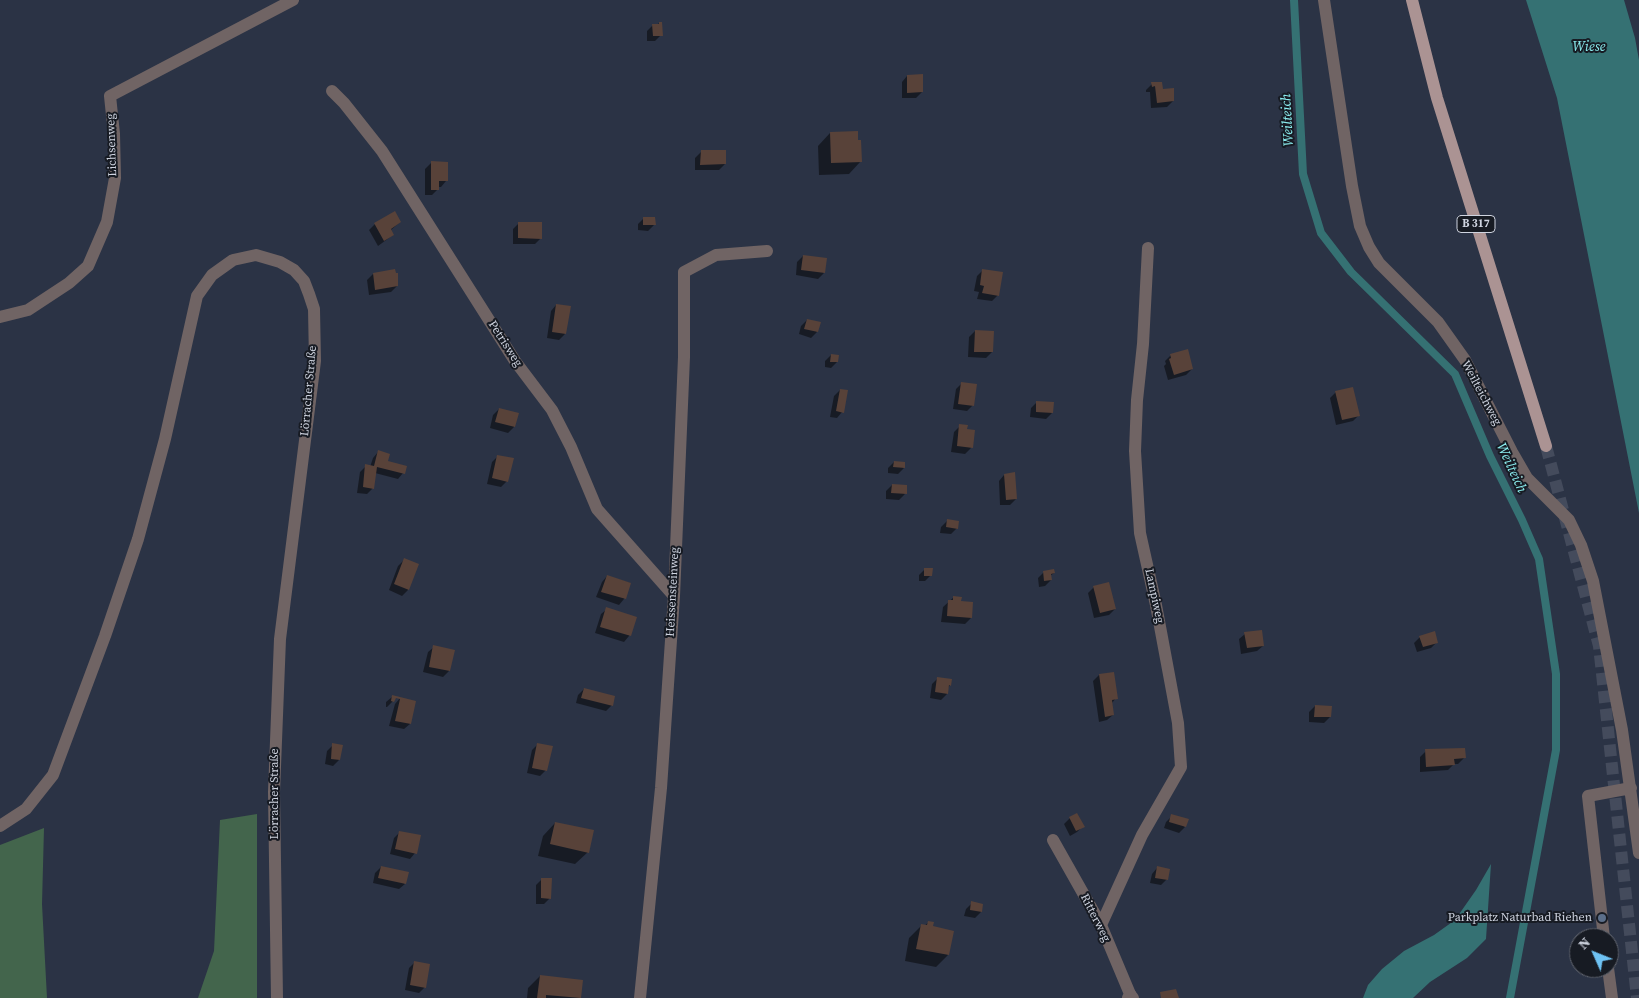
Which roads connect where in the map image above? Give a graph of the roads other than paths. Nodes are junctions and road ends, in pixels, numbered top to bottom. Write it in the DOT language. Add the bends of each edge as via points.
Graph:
graph roads {
  1 [pos="293,0"];
  2 [pos="1324,0"];
  3 [pos="1412,0"];
  4 [pos="332,91"];
  5 [pos="1148,248"];
  6 [pos="767,251"];
  7 [pos="0,317"];
  8 [pos="1546,446"];
  9 [pos="674,596"];
  10 [pos="1631,788"];
  11 [pos="0,826"];
  12 [pos="1053,840"];
  13 [pos="1639,853"];
  14 [pos="1101,926"];
  15 [pos="1603,928"];
  16 [pos="1609,978"];
  17 [pos="1130,997"];
  18 [pos="277,998"];
  19 [pos="640,998"];
  20 [pos="1612,998"];
  1 -- 7 [label="street, Lichsenweg" via="110,96 115,178 107,222 88,266 70,284 28,310"];
  2 -- 10 [label="street, Weilteichweg" via="1360,226 1379,263 1438,322 1465,360 1527,478 1569,520 1582,545 1593,581"];
  3 -- 8 [label="main road, B 317" via="1437,98"];
  4 -- 9 [label="street, Petrisweg" via="382,151 515,361 552,410 597,509"];
  5 -- 14 [label="street, Lampiweg" via="1135,451 1140,533 1178,722 1181,767 1142,835"];
  6 -- 9 [label="street, Heissensteinweg" via="716,255 684,272 684,357"];
  9 -- 19 [label="street, Heissensteinweg" via="661,788"];
  10 -- 13 [label="street, Weilteichweg"];
  10 -- 15 [label="street" via="1588,796"];
  11 -- 18 [label="street, Lörracher Straße" via="26,809 53,775 105,636 138,539 165,439 196,296 212,275 233,260 256,255 280,262 304,281 309,294 314,309 315,361 280,639 274,792"];
  12 -- 14 [label="street, Ritterweg"];
  14 -- 17 [label="street, Ritterweg"];
  16 -- 20 [label="street"];
}
